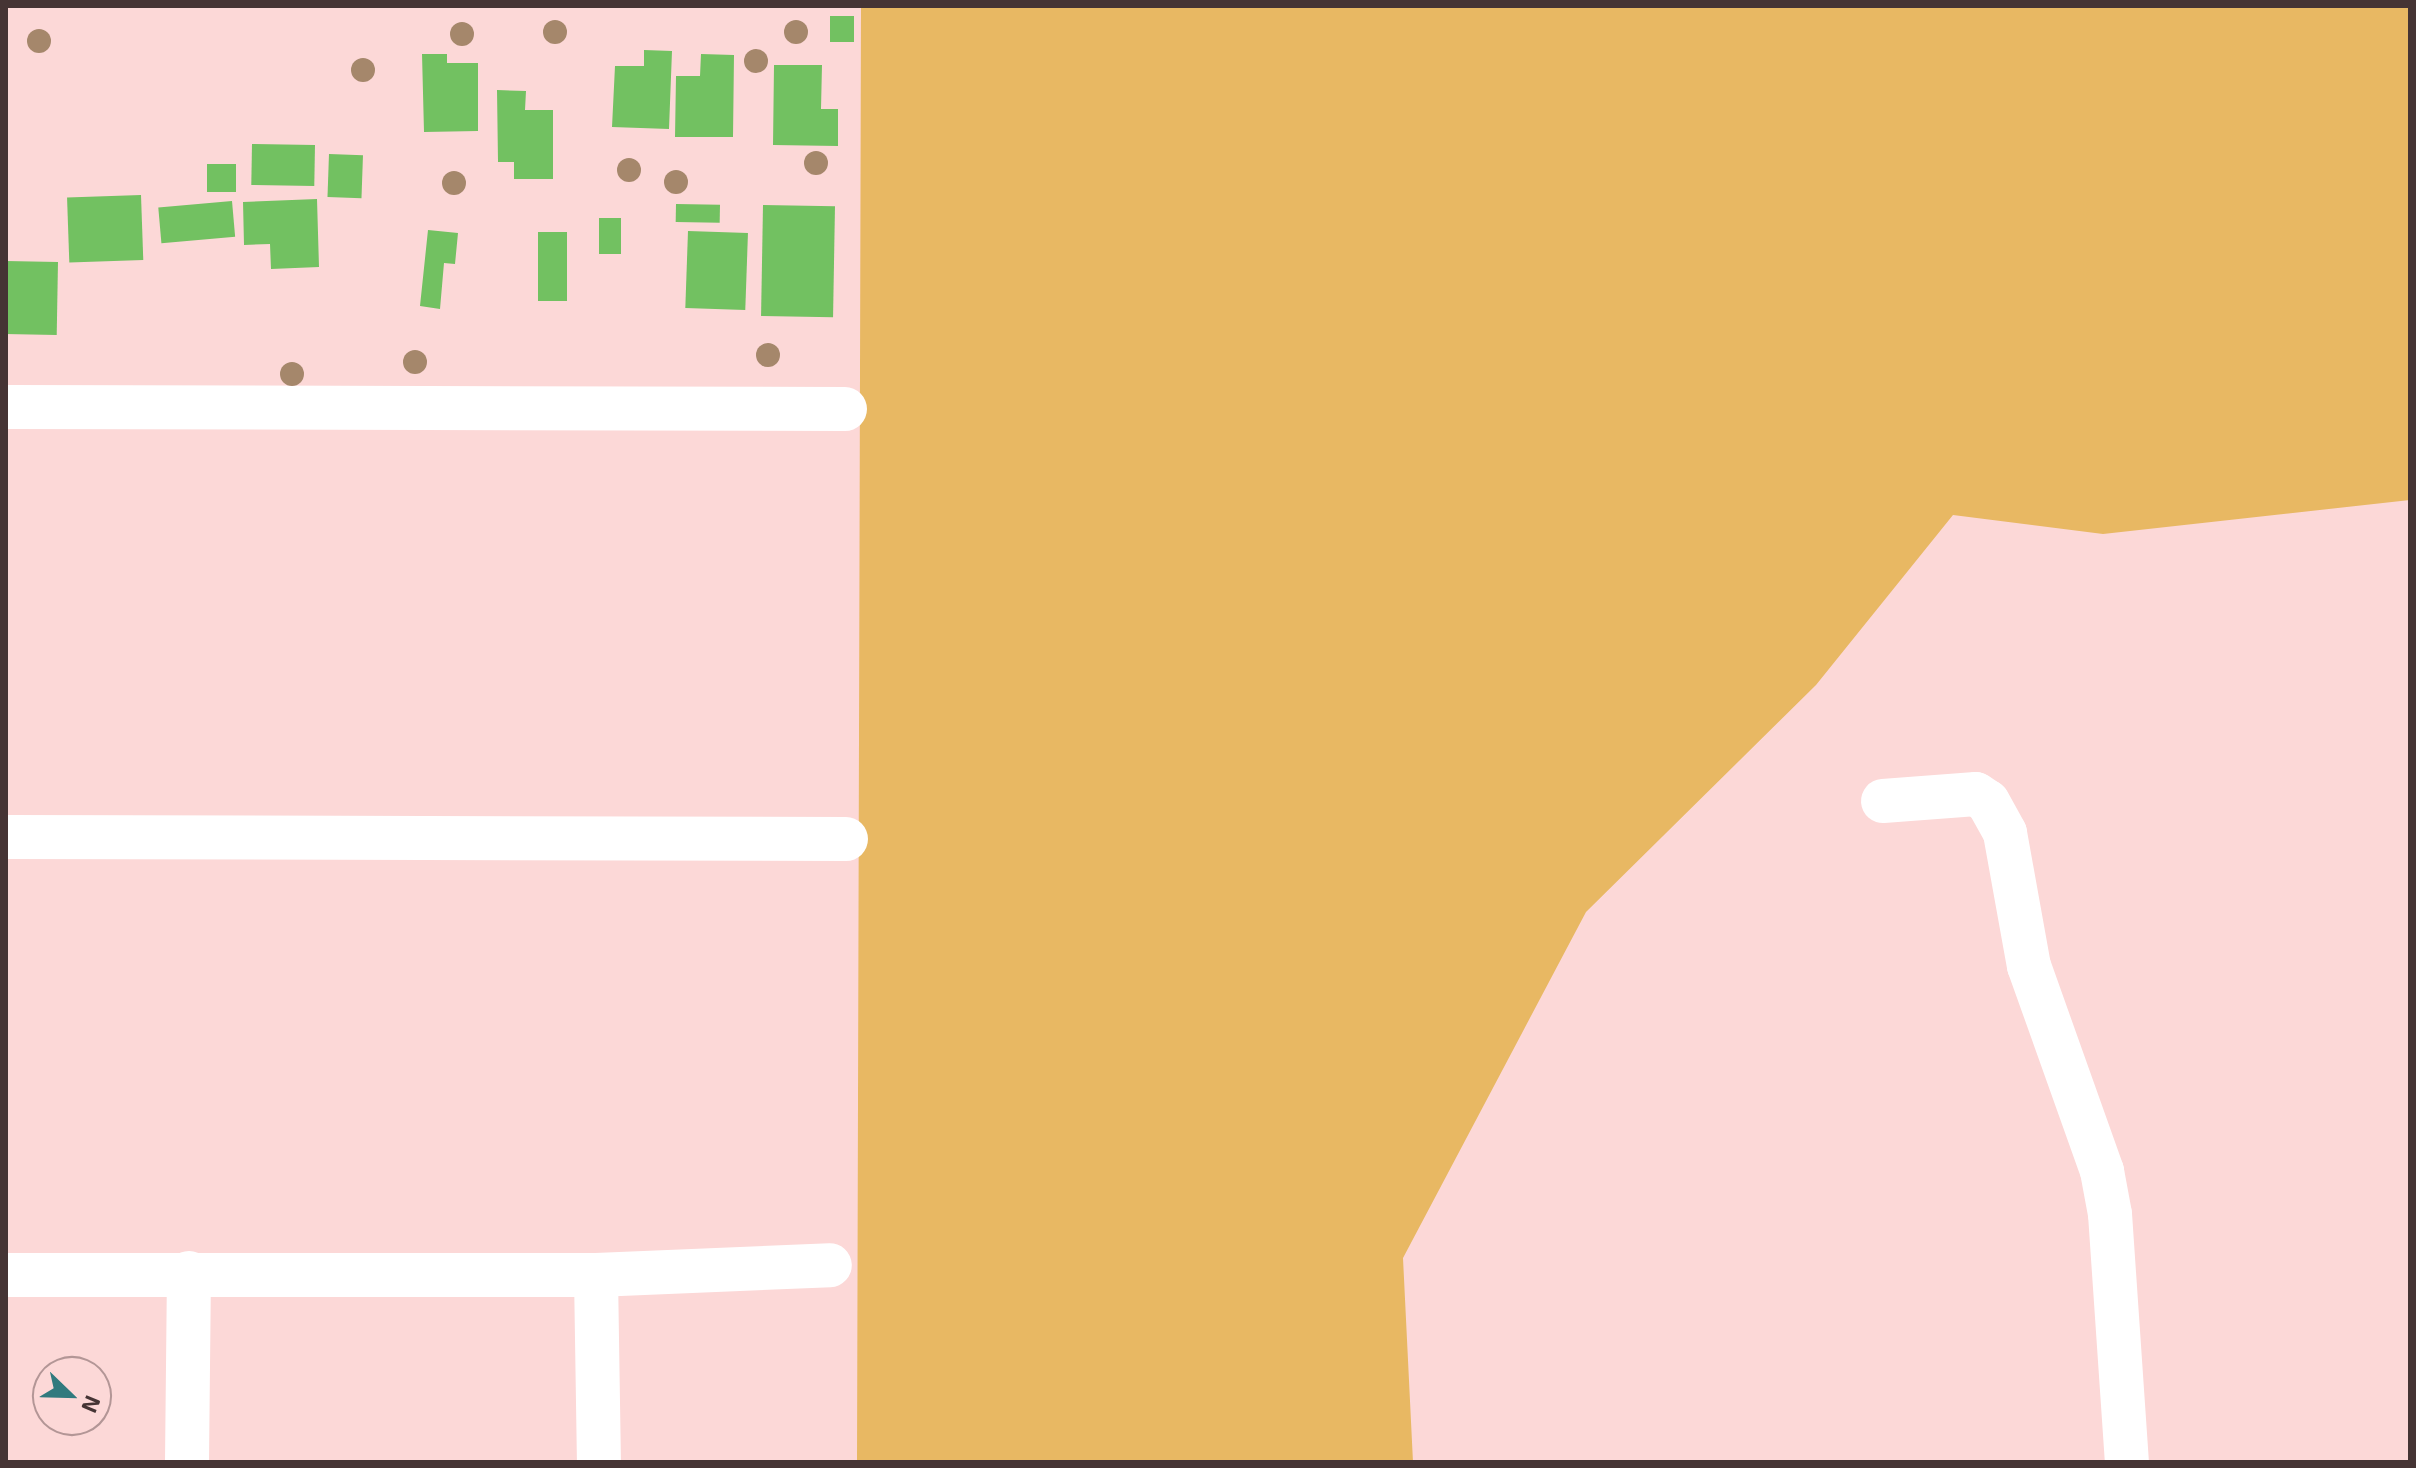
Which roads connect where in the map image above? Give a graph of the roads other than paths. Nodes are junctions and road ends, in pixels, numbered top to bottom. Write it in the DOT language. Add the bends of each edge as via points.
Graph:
graph roads {
  1 [pos="6,407"];
  2 [pos="845,409"];
  3 [pos="1883,801"];
  4 [pos="6,837"];
  5 [pos="846,839"];
  6 [pos="830,1265"];
  7 [pos="189,1273"];
  8 [pos="6,1275"];
  9 [pos="596,1275"];
  10 [pos="187,1462"];
  11 [pos="599,1462"];
  12 [pos="2127,1462"];
  1 -- 2 [label="street"];
  3 -- 12 [label="street" via="1976,794 1988,802 2005,833 2029,966 2102,1171 2110,1214"];
  4 -- 5 [label="street"];
  6 -- 9 [label="street"];
  7 -- 8 [label="street"];
  7 -- 9 [label="street"];
  7 -- 10 [label="street"];
  9 -- 11 [label="street"];
}
